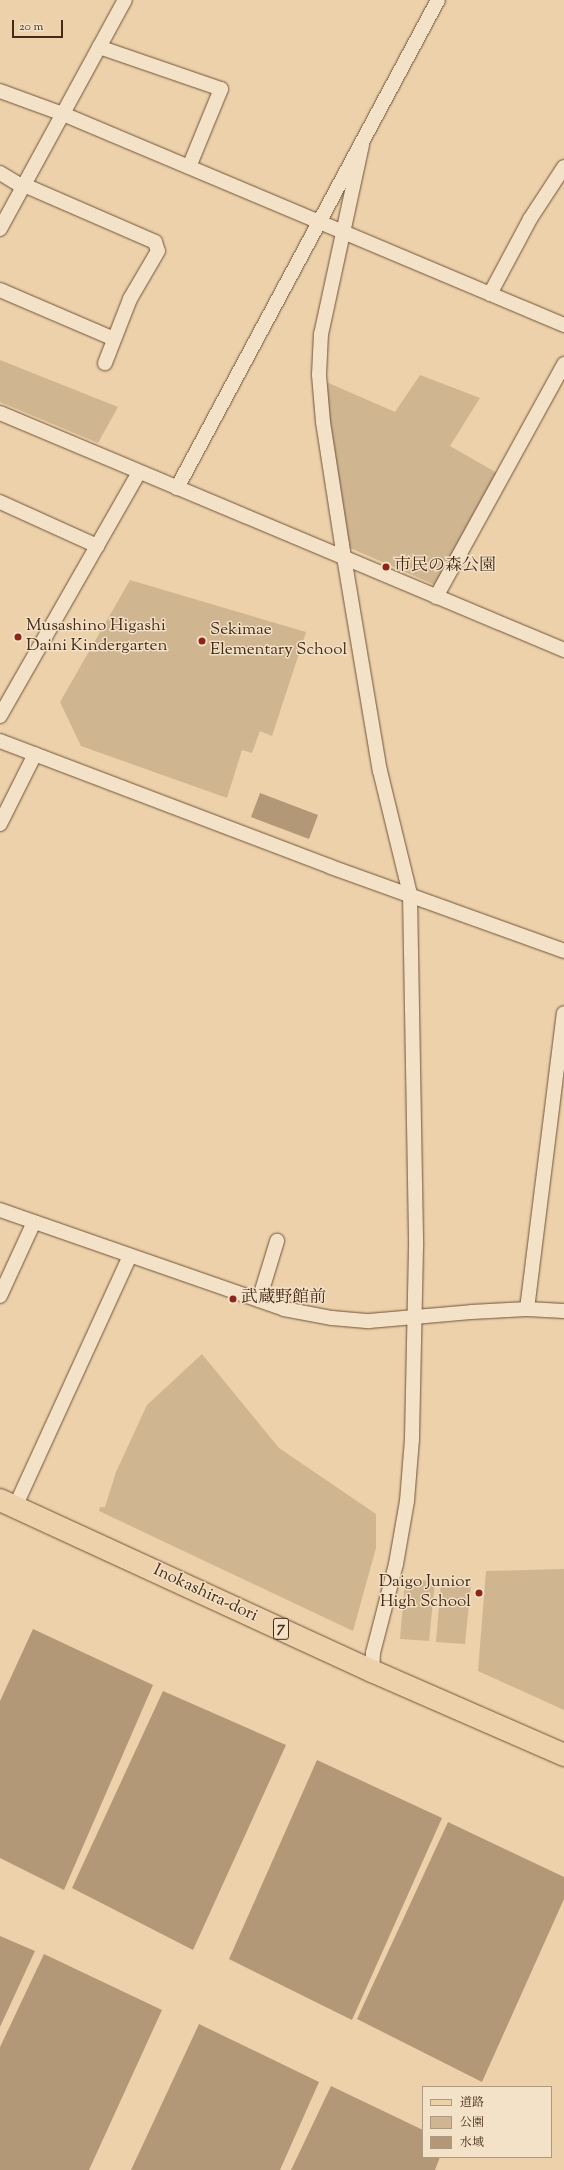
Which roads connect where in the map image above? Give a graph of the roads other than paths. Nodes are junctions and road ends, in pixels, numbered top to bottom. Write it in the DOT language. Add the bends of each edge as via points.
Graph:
graph roads {
  1 [pos="125,0"];
  2 [pos="438,0"];
  3 [pos="99,47"];
  4 [pos="0,91"];
  5 [pos="63,114"];
  6 [pos="362,145"];
  7 [pos="189,167"];
  8 [pos="564,167"];
  9 [pos="0,173"];
  10 [pos="23,186"];
  11 [pos="319,222"];
  12 [pos="0,229"];
  13 [pos="342,231"];
  14 [pos="0,290"];
  15 [pos="490,294"];
  16 [pos="564,325"];
  17 [pos="112,338"];
  18 [pos="105,363"];
  19 [pos="564,364"];
  20 [pos="0,413"];
  21 [pos="139,472"];
  22 [pos="177,488"];
  23 [pos="0,502"];
  24 [pos="97,546"];
  25 [pos="344,558"];
  26 [pos="436,597"];
  27 [pos="564,650"];
  28 [pos="0,716"];
  29 [pos="0,741"];
  30 [pos="35,754"];
  31 [pos="0,824"];
  32 [pos="410,894"];
  33 [pos="564,951"];
  34 [pos="564,1013"];
  35 [pos="0,1210"];
  36 [pos="34,1222"];
  37 [pos="277,1241"];
  38 [pos="130,1256"];
  39 [pos="0,1296"];
  40 [pos="259,1300"];
  41 [pos="527,1309"];
  42 [pos="564,1311"];
  43 [pos="415,1317"];
  44 [pos="8,1503"];
  45 [pos="372,1671"];
  46 [pos="564,1755"];
  1 -- 3 [label="street"];
  2 -- 6 [label="street"];
  3 -- 5 [label="street"];
  3 -- 7 [label="street" via="221,89"];
  4 -- 5 [label="street"];
  5 -- 7 [label="street"];
  5 -- 10 [label="street"];
  6 -- 11 [label="street"];
  6 -- 13 [label="street"];
  7 -- 11 [label="street"];
  8 -- 15 [label="street" via="530,219"];
  9 -- 10 [label="street"];
  10 -- 12 [label="street"];
  10 -- 17 [label="street" via="155,242 158,251 130,299"];
  11 -- 13 [label="street"];
  11 -- 22 [label="street"];
  13 -- 15 [label="street"];
  13 -- 25 [label="street" via="321,334 319,375 323,422"];
  14 -- 17 [label="street"];
  15 -- 16 [label="street"];
  17 -- 18 [label="street"];
  19 -- 26 [label="street"];
  20 -- 21 [label="street"];
  21 -- 22 [label="street"];
  21 -- 24 [label="street"];
  22 -- 25 [label="street"];
  23 -- 24 [label="street"];
  24 -- 28 [label="street"];
  25 -- 26 [label="street"];
  25 -- 32 [label="street" via="380,771"];
  26 -- 27 [label="street"];
  29 -- 30 [label="street"];
  30 -- 31 [label="street"];
  30 -- 32 [label="street"];
  32 -- 33 [label="street"];
  32 -- 43 [label="street"];
  34 -- 41 [label="street"];
  35 -- 36 [label="street"];
  36 -- 38 [label="street"];
  36 -- 39 [label="street"];
  37 -- 40 [label="street"];
  38 -- 40 [label="street"];
  38 -- 44 [label="street"];
  40 -- 43 [label="street" via="332,1318 370,1321"];
  41 -- 42 [label="street"];
  41 -- 43 [label="street"];
  43 -- 45 [label="street" via="412,1439 407,1501 396,1564 373,1653"];
  44 -- 45 [label="main road, Inokashira-dori / 7"];
  45 -- 46 [label="main road, Inokashira-dori / 7"];
}
